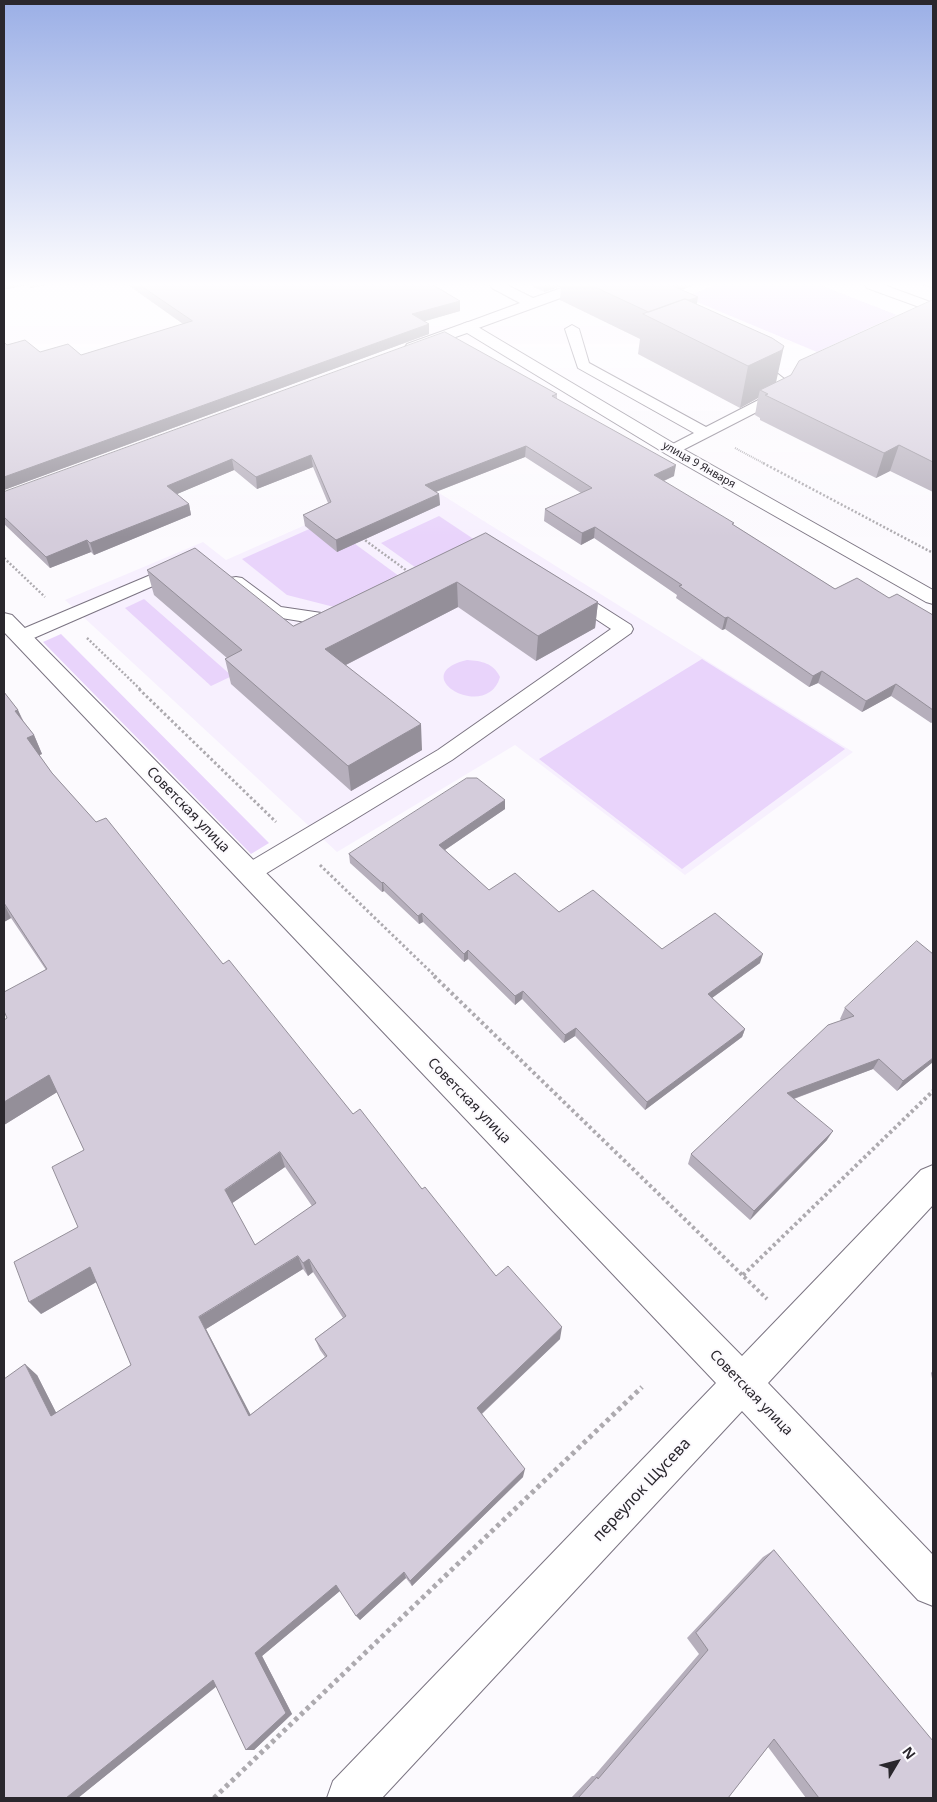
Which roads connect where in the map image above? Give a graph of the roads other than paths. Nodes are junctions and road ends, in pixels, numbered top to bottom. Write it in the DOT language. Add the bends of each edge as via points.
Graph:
graph roads {
  1 [pos="539,369"];
  2 [pos="590,369"];
  3 [pos="763,369"];
  4 [pos="706,433"];
  5 [pos="672,450"];
  6 [pos="193,562"];
  7 [pos="220,570"];
  8 [pos="559,587"];
  9 [pos="933,598"];
  10 [pos="362,609"];
  11 [pos="12,628"];
  12 [pos="248,873"];
  13 [pos="933,1181"];
  14 [pos="743,1384"];
  15 [pos="933,1585"];
  16 [pos="350,1798"];
  1 -- 5 [label="street, улица 9 Января"];
  2 -- 4 [label="lane"];
  3 -- 4 [label="lane" via="785,385 779,395"];
  4 -- 5 [label="lane"];
  5 -- 9 [label="street, улица 9 Января"];
  6 -- 11 [label="lane" via="66,618"];
  7 -- 10 [label="lane" via="276,612 337,621"];
  8 -- 12 [label="lane" via="624,629 445,755"];
  11 -- 12 [label="street, Советская улица"];
  12 -- 14 [label="street, Советская улица"];
  13 -- 14 [label="street, переулок Щусева"];
  14 -- 15 [label="street, Советская улица"];
  14 -- 16 [label="street, переулок Щусева"];
}
